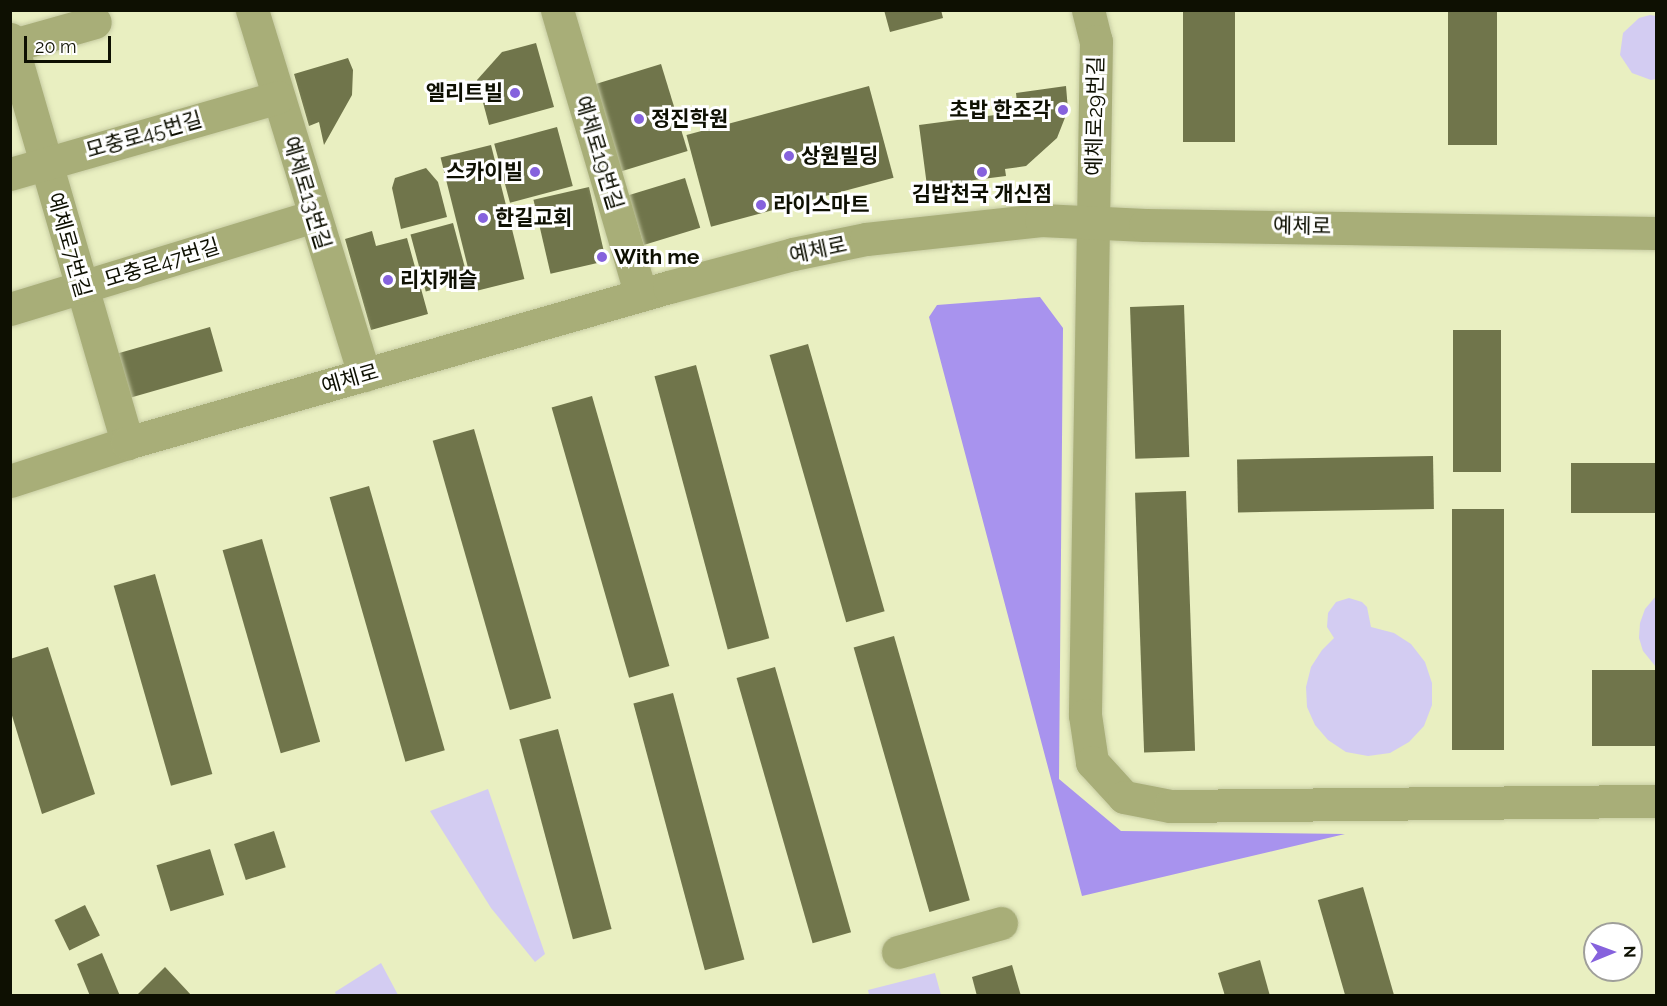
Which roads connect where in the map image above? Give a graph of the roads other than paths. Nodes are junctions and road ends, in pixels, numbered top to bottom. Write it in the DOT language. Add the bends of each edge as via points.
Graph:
graph roads {
  1 [pos="252,10"];
  2 [pos="557,10"];
  3 [pos="1088,10"];
  4 [pos="95,22"];
  5 [pos="11,44"];
  6 [pos="278,97"];
  7 [pos="45,163"];
  8 [pos="10,174"];
  9 [pos="314,216"];
  10 [pos="1094,222"];
  11 [pos="1656,233"];
  12 [pos="82,288"];
  13 [pos="641,295"];
  14 [pos="10,309"];
  15 [pos="364,375"];
  16 [pos="127,444"];
  17 [pos="10,481"];
  18 [pos="1656,801"];
  19 [pos="1001,922"];
  20 [pos="898,952"];
  1 -- 6 [label="street, 예체로13번길"];
  2 -- 13 [label="street, 예체로19번길"];
  3 -- 10 [label="street, 예체로29번길" via="1096,41"];
  4 -- 5 [label="street, 예체로7번길"];
  5 -- 7 [label="street, 예체로7번길"];
  6 -- 7 [label="street, 모충로45번길"];
  6 -- 9 [label="street, 예체로13번길"];
  7 -- 8 [label="street, 모충로45번길"];
  7 -- 12 [label="street, 예체로7번길"];
  9 -- 12 [label="street, 모충로47번길"];
  9 -- 15 [label="street, 예체로13번길"];
  10 -- 11 [label="street, 예체로"];
  10 -- 13 [label="street, 예체로" via="1041,220 866,239 793,254"];
  10 -- 18 [label="street, 예체로29번길" via="1085,715 1092,762 1124,798 1170,806"];
  12 -- 14 [label="street, 모충로47번길"];
  12 -- 16 [label="street, 예체로7번길"];
  13 -- 15 [label="street, 예체로"];
  15 -- 16 [label="street, 예체로"];
  16 -- 17 [label="street, 예체로"];
  19 -- 20 [label="street"];
}
